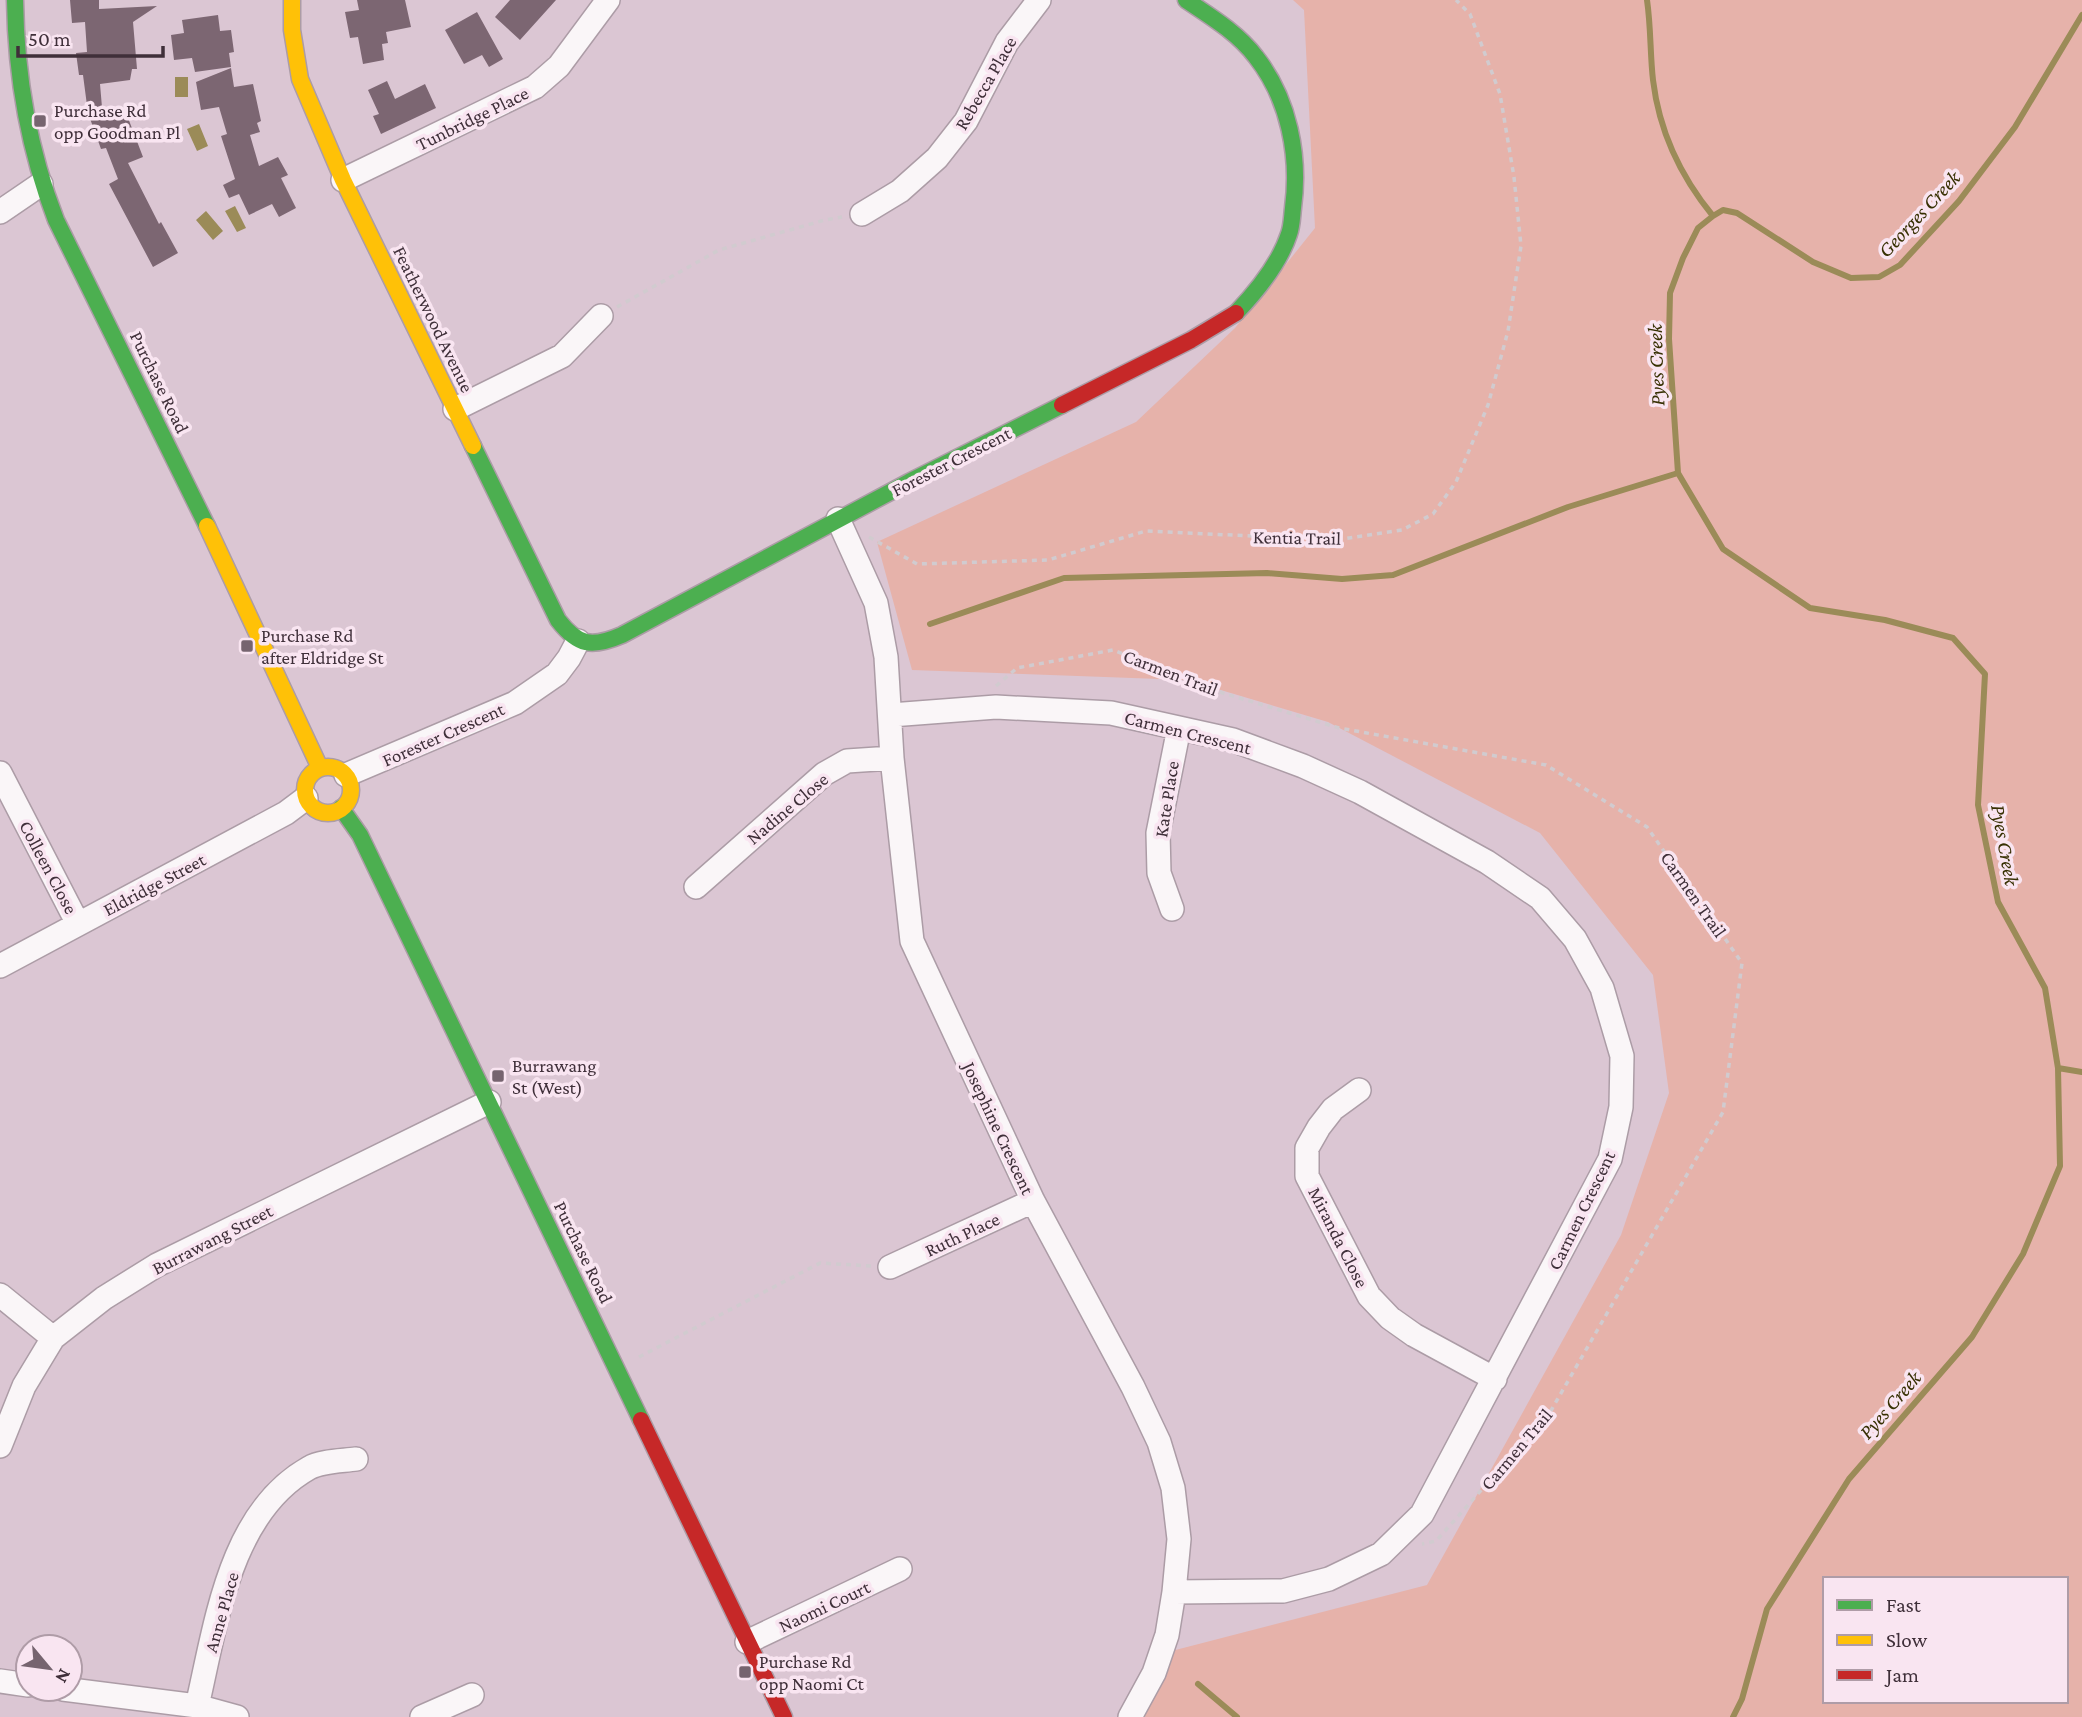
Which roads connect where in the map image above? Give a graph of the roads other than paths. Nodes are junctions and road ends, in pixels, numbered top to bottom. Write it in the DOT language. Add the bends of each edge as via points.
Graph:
graph roads {
  1 [pos="15,0"];
  2 [pos="292,0"];
  3 [pos="608,0"];
  4 [pos="1039,0"];
  5 [pos="1186,0"];
  6 [pos="343,180"];
  7 [pos="41,184"];
  8 [pos="0,212"];
  9 [pos="862,214"];
  10 [pos="601,316"];
  11 [pos="454,409"];
  12 [pos="838,519"];
  13 [pos="578,641"];
  14 [pos="891,715"];
  15 [pos="1179,728"];
  16 [pos="892,758"];
  17 [pos="320,768"];
  18 [pos="0,774"];
  19 [pos="346,775"];
  20 [pos="306,799"];
  21 [pos="341,808"];
  22 [pos="696,887"];
  23 [pos="1172,909"];
  24 [pos="78,924"];
  25 [pos="0,966"];
  26 [pos="1359,1090"];
  27 [pos="489,1102"];
  28 [pos="1033,1201"];
  29 [pos="890,1267"];
  30 [pos="0,1295"];
  31 [pos="53,1338"];
  32 [pos="1495,1379"];
  33 [pos="0,1446"];
  34 [pos="356,1459"];
  35 [pos="900,1569"];
  36 [pos="1174,1592"];
  37 [pos="747,1642"];
  38 [pos="84,1692"];
  39 [pos="472,1695"];
  40 [pos="197,1706"];
  41 [pos="237,1717"];
  42 [pos="422,1717"];
  43 [pos="784,1717"];
  44 [pos="1130,1717"];
  1 -- 7 [label="main road, Purchase Road" via="16,63 24,121"];
  2 -- 6 [label="main road, Featherwood Avenue" via="300,79"];
  3 -- 6 [label="street, Tunbridge Place" via="559,66 536,87"];
  4 -- 9 [label="street, Rebecca Place" via="1007,42 966,121 937,158 901,191"];
  5 -- 12 [label="main road, Forester Crescent" via="1226,27 1256,56 1280,97 1294,147 1296,186 1289,234 1261,286 1232,317 1191,340"];
  6 -- 11 [label="main road, Featherwood Avenue"];
  7 -- 8 [label="street"];
  7 -- 17 [label="main road, Purchase Road"];
  10 -- 11 [label="street" via="562,356"];
  11 -- 13 [label="main road, Featherwood Avenue" via="558,620"];
  12 -- 13 [label="main road, Forester Crescent" via="604,644"];
  12 -- 14 [label="street, Josephine Crescent" via="876,603"];
  13 -- 19 [label="street, Forester Crescent" via="557,674 514,703"];
  14 -- 15 [label="street, Carmen Crescent" via="996,706 1111,713"];
  14 -- 16 [label="street, Josephine Crescent"];
  15 -- 23 [label="street, Kate Place" via="1158,833 1159,873"];
  15 -- 32 [label="street, Carmen Crescent" via="1233,740 1303,766 1486,862 1540,898 1575,939 1602,988 1622,1056 1621,1107 1610,1159"];
  16 -- 22 [label="street, Nadine Close" via="847,761 824,774"];
  16 -- 28 [label="street, Josephine Crescent" via="912,941"];
  17 -- 19 [label="main road" via="334,767"];
  17 -- 20 [label="main road" via="305,784"];
  18 -- 24 [label="street, Colleen Close"];
  19 -- 21 [label="main road" via="351,789"];
  20 -- 21 [label="main road" via="322,812"];
  20 -- 24 [label="street, Eldridge Street"];
  21 -- 27 [label="main road, Purchase Road" via="360,835"];
  24 -- 25 [label="street, Eldridge Street"];
  26 -- 32 [label="street, Miranda Close" via="1319,1126 1307,1149 1307,1176 1369,1296 1414,1335"];
  27 -- 31 [label="street, Burrawang Street" via="156,1265"];
  27 -- 37 [label="main road, Purchase Road"];
  28 -- 29 [label="street, Ruth Place"];
  28 -- 36 [label="street, Josephine Crescent" via="1159,1442 1173,1488 1179,1539"];
  30 -- 31 [label="street"];
  31 -- 33 [label="street, Burrawang Street" via="24,1386"];
  32 -- 36 [label="street, Carmen Crescent" via="1422,1514 1381,1554 1329,1579 1283,1591"];
  34 -- 40 [label="street, Anne Place" via="311,1466 277,1491 247,1535 225,1586"];
  35 -- 37 [label="street, Naomi Court"];
  36 -- 44 [label="street, Josephine Crescent" via="1167,1635"];
  37 -- 43 [label="main road, Purchase Road"];
  38 -- 40 [label="street"];
  39 -- 42 [label="street"];
  40 -- 41 [label="street"];
}
